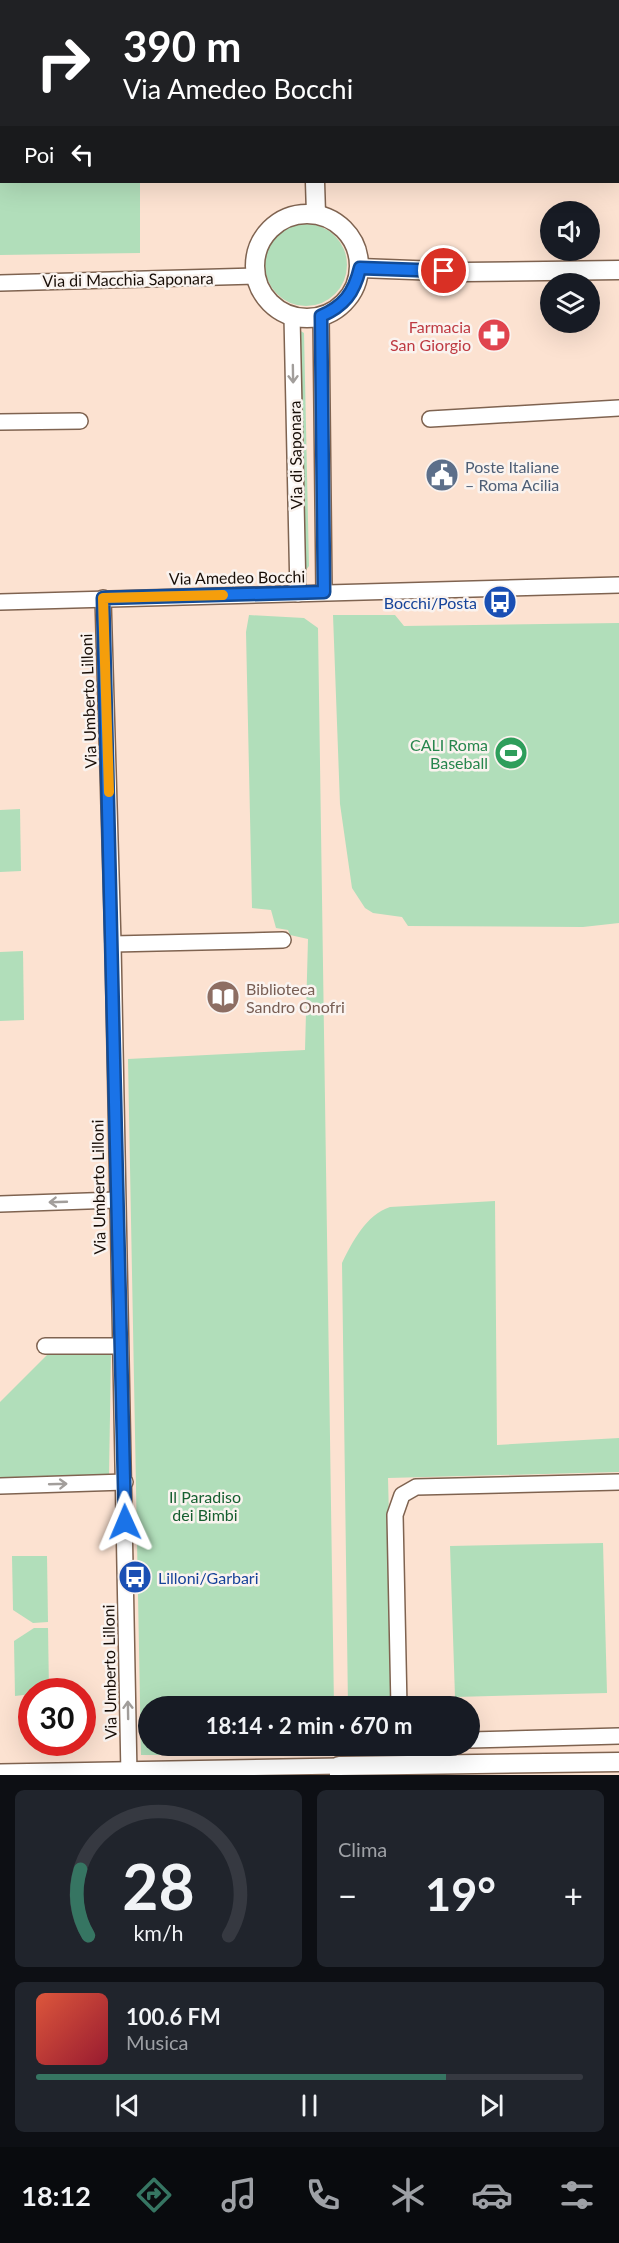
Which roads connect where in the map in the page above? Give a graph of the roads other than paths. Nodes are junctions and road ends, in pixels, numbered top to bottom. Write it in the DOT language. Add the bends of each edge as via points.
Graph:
graph roads {
  1 [pos="315,183"];
  2 [pos="316,214"];
  3 [pos="360,268"];
  4 [pos="619,270"];
  5 [pos="256,276"];
  6 [pos="0,283"];
  7 [pos="292,316"];
  8 [pos="321,316"];
  9 [pos="619,408"];
  10 [pos="430,419"];
  11 [pos="80,420"];
  12 [pos="0,422"];
  13 [pos="619,585"];
  14 [pos="324,592"];
  15 [pos="298,594"];
  16 [pos="103,598"];
  17 [pos="0,602"];
  18 [pos="283,940"];
  19 [pos="113,944"];
  20 [pos="116,1200"];
  21 [pos="0,1204"];
  22 [pos="45,1346"];
  23 [pos="120,1346"];
  24 [pos="124,1482"];
  25 [pos="619,1482"];
  26 [pos="0,1486"];
  27 [pos="399,1696"];
  28 [pos="619,1736"];
  29 [pos="480,1740"];
  30 [pos="619,1762"];
  31 [pos="339,1770"];
  32 [pos="576,1770"];
  33 [pos="447,1771"];
  34 [pos="0,1772"];
  35 [pos="129,1772"];
  1 -- 2 [label="street"];
  2 -- 3 [label="street" via="331,218 348,233"];
  2 -- 5 [label="street" via="299,213 269,229 255,259"];
  3 -- 4 [label="street" via="465,272"];
  3 -- 8 [label="street" via="348,299"];
  5 -- 6 [label="street, Via di Macchia Saponara"];
  5 -- 7 [label="street" via="268,301"];
  7 -- 8 [label="street"];
  7 -- 15 [label="street, Via di Saponara, one-way"];
  8 -- 14 [label="street, Via di Saponara"];
  9 -- 10 [label="street"];
  11 -- 12 [label="street"];
  13 -- 14 [label="street, Via Amedeo Bocchi"];
  14 -- 15 [label="street, Via Amedeo Bocchi"];
  15 -- 16 [label="street, Via Amedeo Bocchi"];
  16 -- 17 [label="street, Via Amedeo Bocchi"];
  16 -- 19 [label="street, Via Umberto Lilloni"];
  18 -- 19 [label="street"];
  19 -- 20 [label="street, Via Umberto Lilloni"];
  20 -- 21 [label="street, one-way"];
  20 -- 23 [label="street, Via Umberto Lilloni"];
  22 -- 23 [label="street"];
  23 -- 24 [label="street, Via Umberto Lilloni"];
  26 -- 24 [label="street, one-way"];
  35 -- 24 [label="street, Via Umberto Lilloni, one-way"];
  25 -- 27 [label="street" via="416,1487 405,1492 395,1515"];
  28 -- 29 [label="street"];
  30 -- 32 [label="street"];
  31 -- 33 [label="street"];
  31 -- 35 [label="street"];
  32 -- 33 [label="street"];
  34 -- 35 [label="street"];
}
